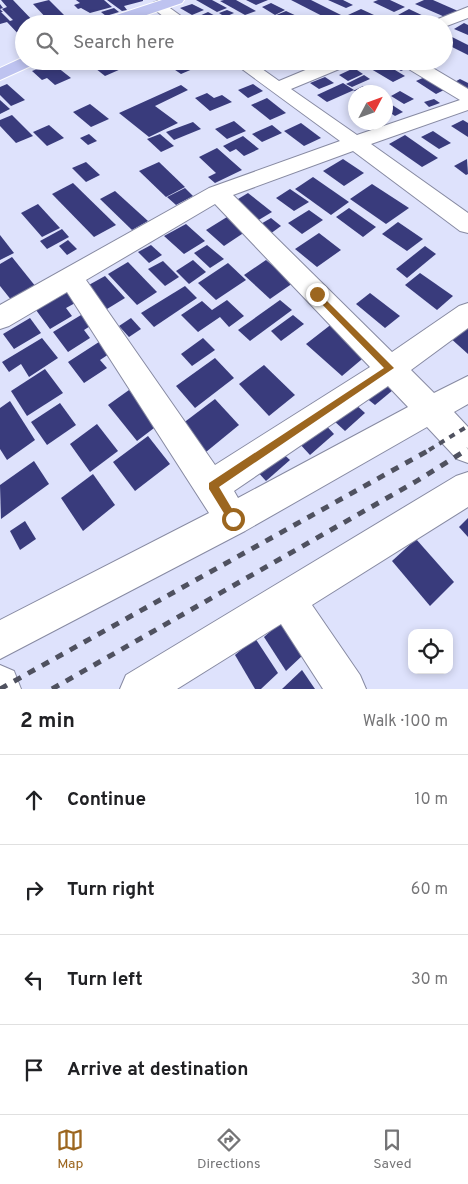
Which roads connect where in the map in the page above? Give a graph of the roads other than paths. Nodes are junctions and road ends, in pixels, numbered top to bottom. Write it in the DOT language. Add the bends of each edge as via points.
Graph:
graph roads {
  1 [pos="164,3"];
  2 [pos="468,12"];
  3 [pos="130,15"];
  4 [pos="175,15"];
  5 [pos="453,18"];
  6 [pos="15,67"];
  7 [pos="252,70"];
  8 [pos="321,70"];
  9 [pos="423,70"];
  10 [pos="0,75"];
  11 [pos="277,88"];
  12 [pos="468,97"];
  13 [pos="468,104"];
  14 [pos="355,143"];
  15 [pos="217,194"];
  16 [pos="468,225"];
  17 [pos="71,278"];
  18 [pos="468,314"];
  19 [pos="0,318"];
  20 [pos="390,368"];
  21 [pos="468,389"];
  22 [pos="431,411"];
  23 [pos="468,448"];
  24 [pos="212,486"];
  25 [pos="468,488"];
  26 [pos="233,519"];
  27 [pos="286,599"];
  28 [pos="0,640"];
  29 [pos="0,685"];
  30 [pos="1,689"];
  31 [pos="140,689"];
  32 [pos="346,689"];
  1 -- 3 [label="main road"];
  1 -- 4 [label="street"];
  2 -- 5 [label="street"];
  6 -- 10 [label="main road"];
  7 -- 11 [label="street"];
  8 -- 11 [label="street"];
  9 -- 12 [label="street"];
  11 -- 14 [label="street"];
  13 -- 14 [label="street"];
  14 -- 15 [label="street"];
  14 -- 16 [label="street"];
  15 -- 17 [label="street"];
  15 -- 20 [label="street"];
  17 -- 19 [label="street"];
  17 -- 24 [label="street"];
  18 -- 20 [label="street"];
  20 -- 22 [label="street"];
  20 -- 24 [label="street"];
  21 -- 22 [label="street"];
  22 -- 23 [label="street"];
  22 -- 26 [label="street"];
  24 -- 26 [label="street"];
  25 -- 27 [label="street"];
  26 -- 28 [label="street"];
  27 -- 31 [label="street"];
  27 -- 32 [label="street"];
  29 -- 30 [label="street"];
}
